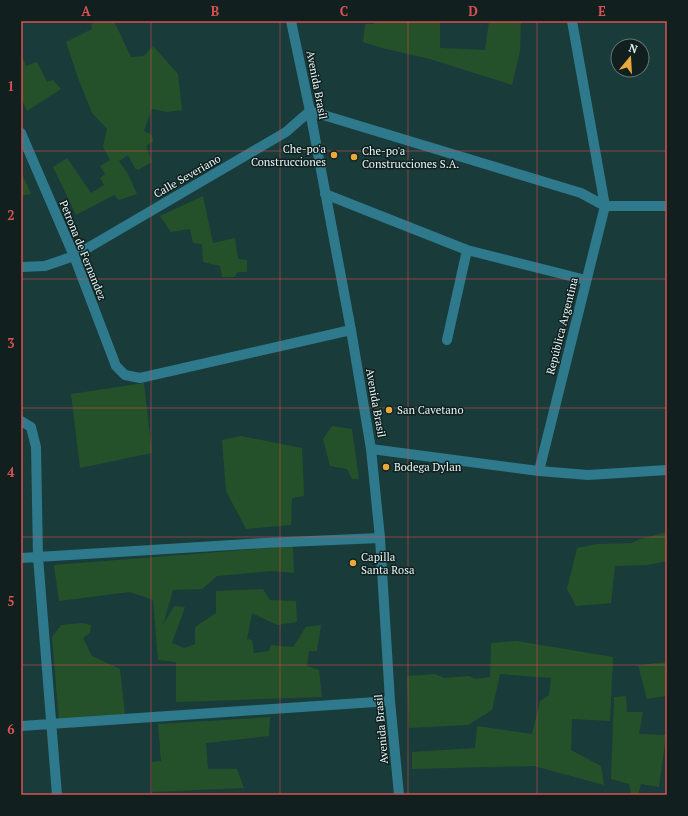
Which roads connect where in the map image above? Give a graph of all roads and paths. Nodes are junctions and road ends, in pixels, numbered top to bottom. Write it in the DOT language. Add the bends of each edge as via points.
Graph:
graph roads {
  1 [pos="291,21"];
  2 [pos="572,21"];
  3 [pos="310,111"];
  4 [pos="21,133"];
  5 [pos="325,194"];
  6 [pos="605,206"];
  7 [pos="667,206"];
  8 [pos="467,250"];
  9 [pos="74,256"];
  10 [pos="21,267"];
  11 [pos="586,280"];
  12 [pos="351,330"];
  13 [pos="447,340"];
  14 [pos="21,422"];
  15 [pos="371,449"];
  16 [pos="667,470"];
  17 [pos="539,471"];
  18 [pos="380,538"];
  19 [pos="21,558"];
  20 [pos="38,558"];
  21 [pos="390,701"];
  22 [pos="52,724"];
  23 [pos="21,726"];
  24 [pos="57,795"];
  25 [pos="399,795"];
  1 -- 3 [label="street, Avenida Brasil"];
  2 -- 6 [label="street, República Argentina"];
  3 -- 5 [label="street, Avenida Brasil"];
  3 -- 6 [label="street" via="581,193"];
  3 -- 9 [label="street, Calle Severiano" via="286,132"];
  4 -- 9 [label="street, Petrona de Fernandez"];
  5 -- 8 [label="street"];
  5 -- 12 [label="street, Avenida Brasil"];
  6 -- 7 [label="street"];
  6 -- 11 [label="street, República Argentina"];
  8 -- 11 [label="street"];
  8 -- 13 [label="street"];
  9 -- 10 [label="street, Calle Severiano" via="45,266"];
  9 -- 12 [label="street, Petrona de Fernandez" via="116,366 125,375 140,378"];
  11 -- 17 [label="street, República Argentina"];
  12 -- 15 [label="street, Avenida Brasil"];
  14 -- 20 [label="street" via="31,427 36,446"];
  15 -- 17 [label="street"];
  15 -- 18 [label="street, Avenida Brasil"];
  16 -- 17 [label="street" via="588,476"];
  18 -- 20 [label="street"];
  18 -- 21 [label="street, Avenida Brasil"];
  19 -- 20 [label="street"];
  20 -- 22 [label="street"];
  21 -- 22 [label="street"];
  21 -- 25 [label="street, Avenida Brasil"];
  22 -- 23 [label="street"];
  22 -- 24 [label="street"];
}
